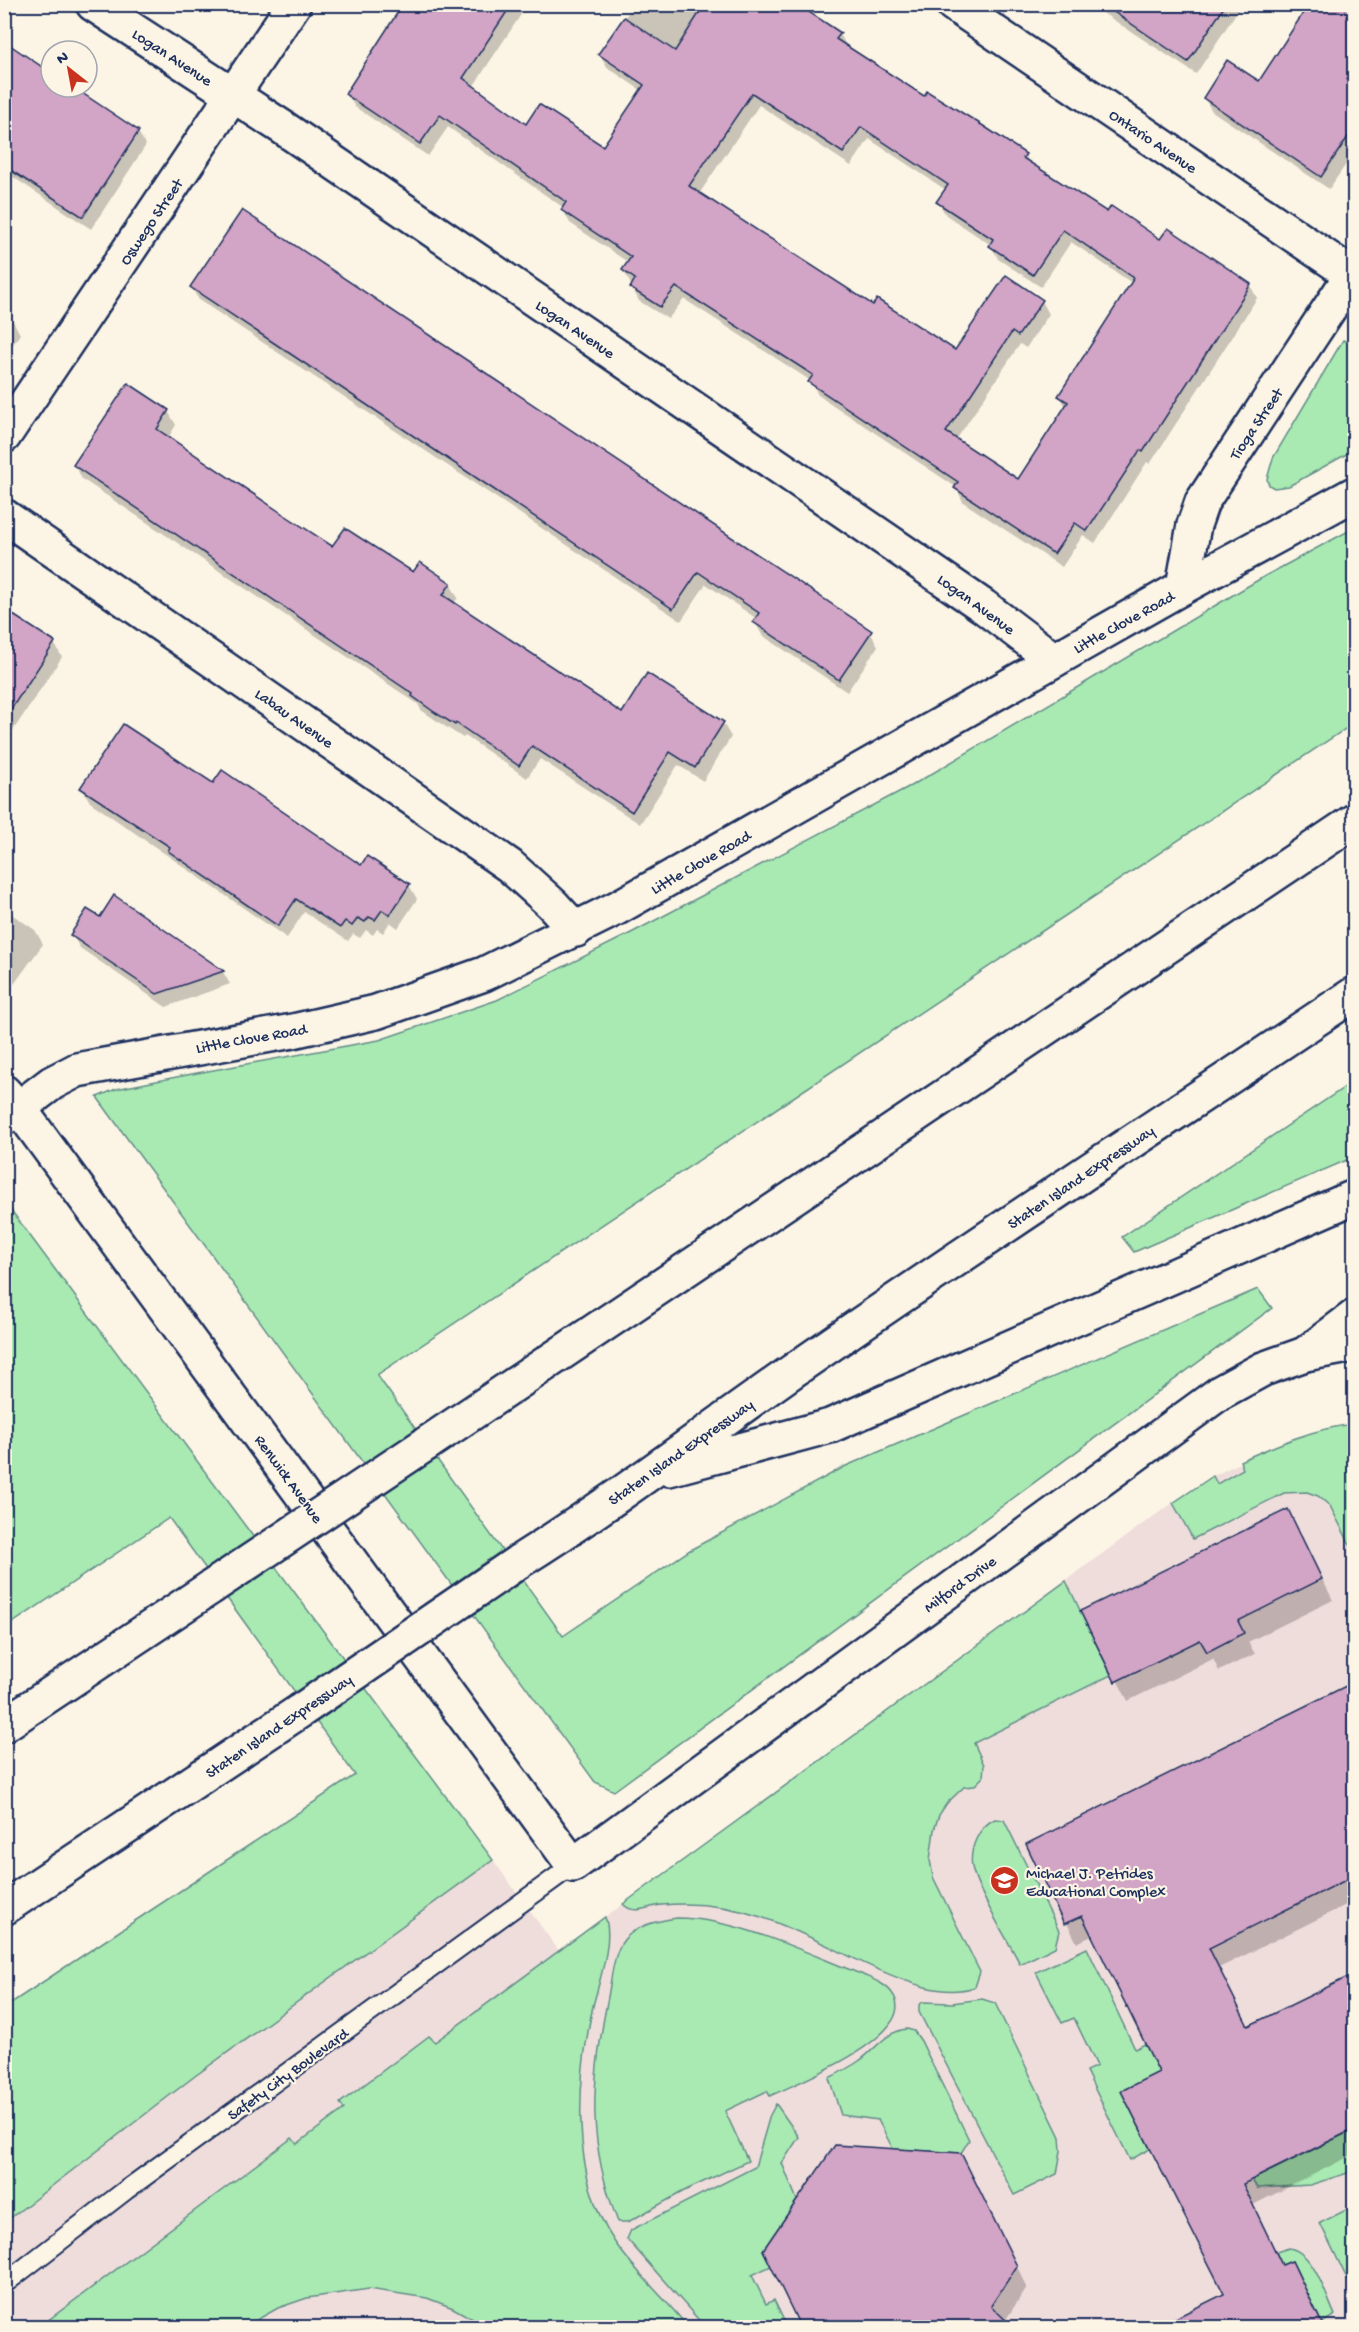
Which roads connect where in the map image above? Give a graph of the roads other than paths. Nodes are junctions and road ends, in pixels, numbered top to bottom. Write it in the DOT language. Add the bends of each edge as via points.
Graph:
graph roads {
  1 [pos="93,4"];
  2 [pos="294,4"];
  3 [pos="953,4"];
  4 [pos="234,95"];
  5 [pos="1354,273"];
  6 [pos="4,436"];
  7 [pos="1354,494"];
  8 [pos="4,516"];
  9 [pos="1184,587"];
  10 [pos="1054,660"];
  11 [pos="1354,821"];
  12 [pos="576,930"];
  13 [pos="1354,994"];
  14 [pos="9,1106"];
  15 [pos="1354,1197"];
  16 [pos="1354,1317"];
  17 [pos="1354,1345"];
  18 [pos="1305,1354"];
  19 [pos="647,1475"];
  20 [pos="4,1725"];
  21 [pos="573,1865"];
  22 [pos="4,1908"];
  23 [pos="4,2284"];
  1 -- 4 [label="main road, Logan Avenue"];
  2 -- 4 [label="main road, Oswego Street"];
  3 -- 5 [label="main road, Ontario Avenue"];
  4 -- 6 [label="main road, Oswego Street"];
  4 -- 10 [label="main road, Logan Avenue" via="983,606"];
  5 -- 9 [label="main road, Tioga Street" via="1202,502 1194,525"];
  7 -- 9 [label="main road, Little Clove Road"];
  8 -- 12 [label="main road, Labau Avenue" via="510,866"];
  9 -- 10 [label="main road, Little Clove Road"];
  10 -- 12 [label="main road, Little Clove Road"];
  11 -- 20 [label="main road, bridge"];
  12 -- 14 [label="main road, Little Clove Road" via="484,974 376,1012 77,1070"];
  13 -- 19 [label="main road, Staten Island Expressway" via="798,1367"];
  14 -- 21 [label="main road, Renwick Avenue"];
  15 -- 19 [label="main road" via="830,1426"];
  16 -- 18 [label="main road, Milford Drive"];
  17 -- 18 [label="main road"];
  18 -- 21 [label="main road, Milford Drive" via="1263,1369 1221,1392"];
  19 -- 22 [label="main road, Staten Island Expressway, bridge"];
  21 -- 23 [label="lane, Safety City Boulevard" via="126,2190"];
}
